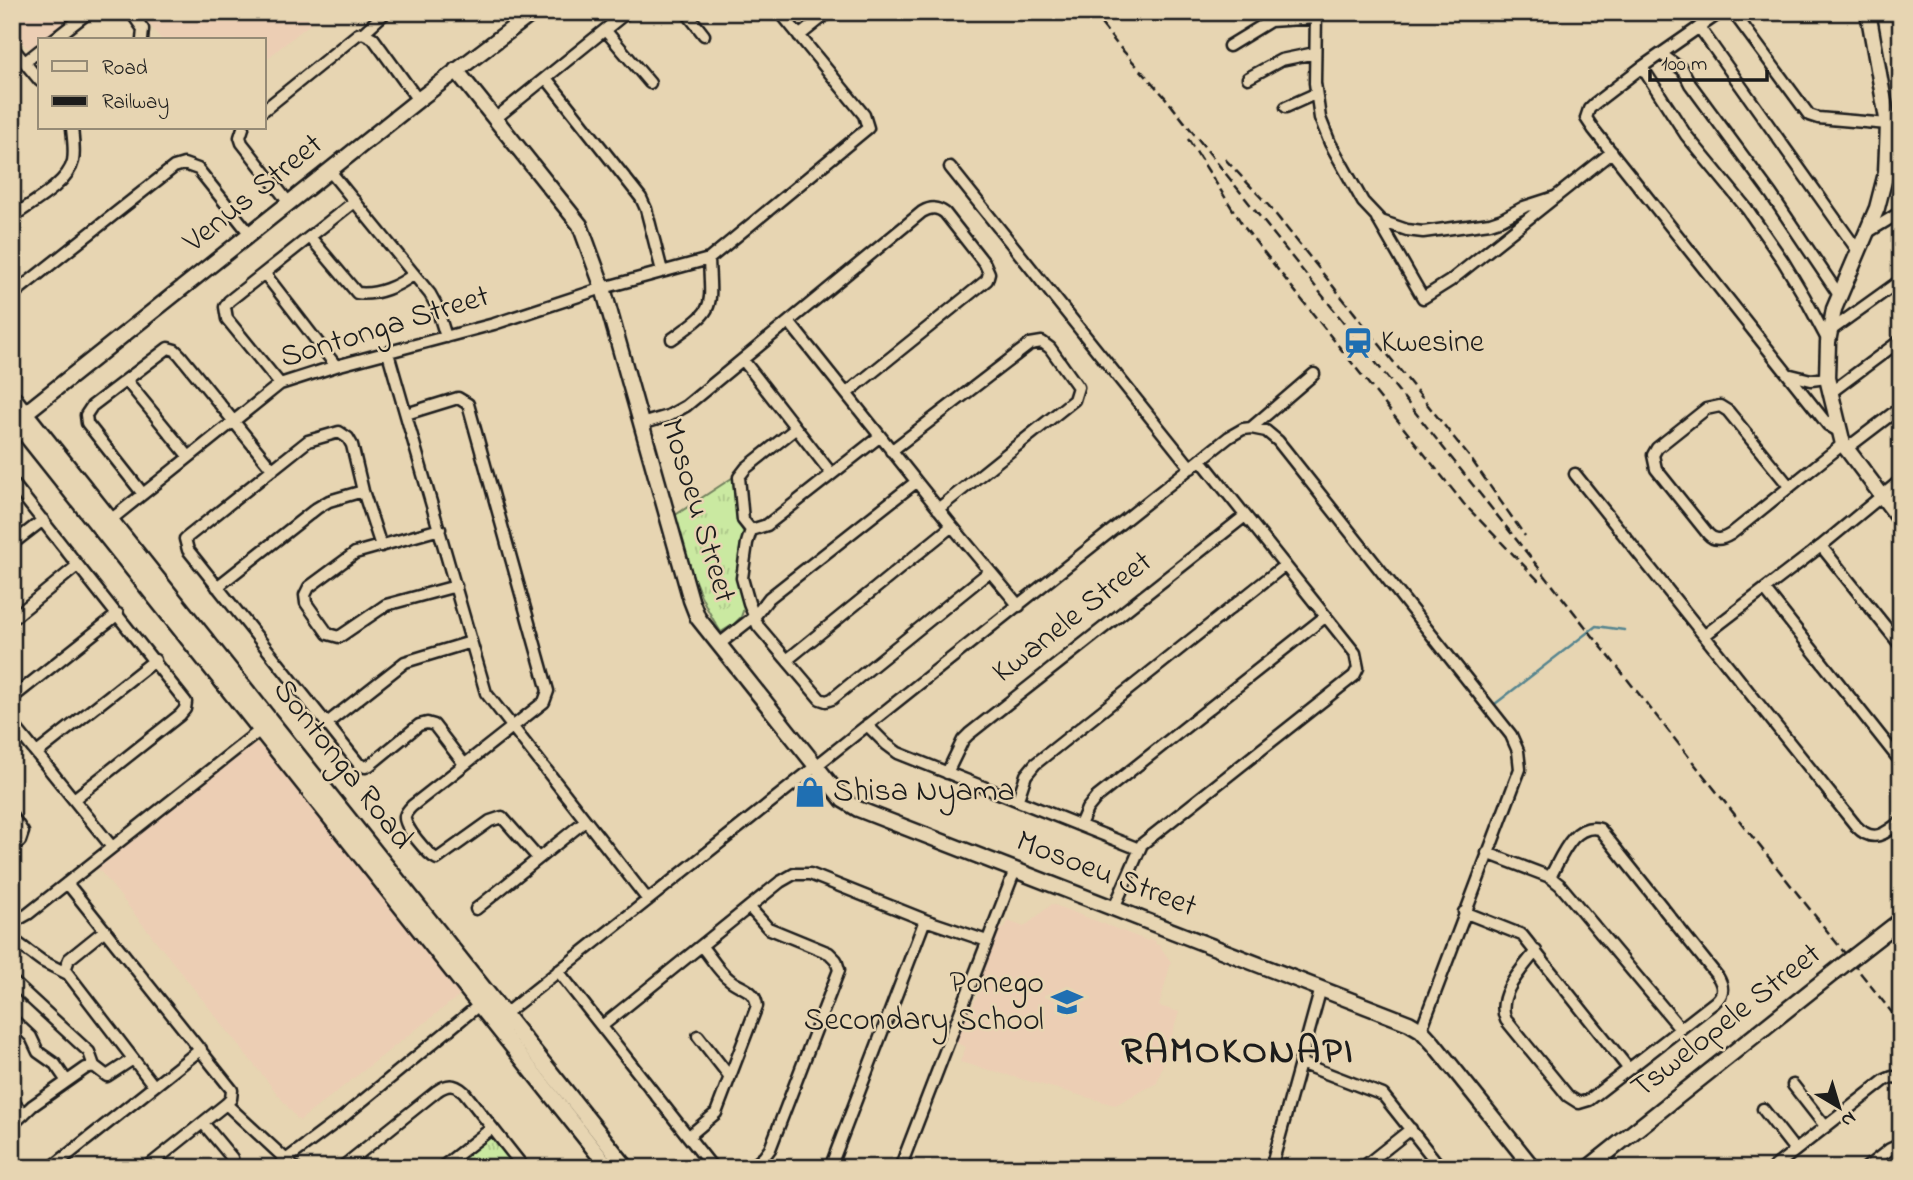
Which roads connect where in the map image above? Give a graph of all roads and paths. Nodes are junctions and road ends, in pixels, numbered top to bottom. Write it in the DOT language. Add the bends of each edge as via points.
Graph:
graph roads {
  1 [pos="89,12"];
  2 [pos="131,12"];
  3 [pos="386,12"];
  4 [pos="628,12"];
  5 [pos="686,12"];
  6 [pos="780,12"];
  7 [pos="830,12"];
  8 [pos="1721,12"];
  9 [pos="1733,12"];
  10 [pos="1868,12"];
  11 [pos="525,15"];
  12 [pos="1316,15"];
  13 [pos="1699,27"];
  14 [pos="605,30"];
  15 [pos="363,33"];
  16 [pos="704,35"];
  17 [pos="799,36"];
  18 [pos="56,38"];
  19 [pos="142,38"];
  20 [pos="1229,46"];
  21 [pos="12,47"];
  22 [pos="38,52"];
  23 [pos="1315,53"];
  24 [pos="1661,54"];
  25 [pos="25,62"];
  26 [pos="1642,67"];
  27 [pos="456,70"];
  28 [pos="38,78"];
  29 [pos="546,78"];
  30 [pos="1248,78"];
  31 [pos="650,83"];
  32 [pos="1315,94"];
  33 [pos="418,100"];
  34 [pos="1286,107"];
  35 [pos="266,108"];
  36 [pos="496,118"];
  37 [pos="1894,123"];
  38 [pos="72,130"];
  39 [pos="242,130"];
  40 [pos="1612,152"];
  41 [pos="950,167"];
  42 [pos="329,170"];
  43 [pos="1555,197"];
  44 [pos="355,201"];
  45 [pos="289,203"];
  46 [pos="1901,212"];
  47 [pos="1376,216"];
  48 [pos="12,217"];
  49 [pos="1867,233"];
  50 [pos="250,234"];
  51 [pos="310,237"];
  52 [pos="1858,251"];
  53 [pos="709,259"];
  54 [pos="662,271"];
  55 [pos="265,274"];
  56 [pos="414,274"];
  57 [pos="1901,280"];
  58 [pos="603,288"];
  59 [pos="12,295"];
  60 [pos="1839,295"];
  61 [pos="789,322"];
  62 [pos="446,337"];
  63 [pos="1829,337"];
  64 [pos="672,339"];
  65 [pos="1901,340"];
  66 [pos="388,353"];
  67 [pos="743,360"];
  68 [pos="336,366"];
  69 [pos="1314,374"];
  70 [pos="1791,375"];
  71 [pos="126,380"];
  72 [pos="280,384"];
  73 [pos="1828,385"];
  74 [pos="847,393"];
  75 [pos="12,396"];
  76 [pos="1901,407"];
  77 [pos="406,414"];
  78 [pos="16,419"];
  79 [pos="234,421"];
  80 [pos="641,424"];
  81 [pos="1251,428"];
  82 [pos="795,429"];
  83 [pos="879,437"];
  84 [pos="1843,441"];
  85 [pos="891,451"];
  86 [pos="189,457"];
  87 [pos="1201,460"];
  88 [pos="1191,468"];
  89 [pos="273,470"];
  90 [pos="831,473"];
  91 [pos="1575,474"];
  92 [pos="1901,480"];
  93 [pos="12,482"];
  94 [pos="916,482"];
  95 [pos="1788,486"];
  96 [pos="363,491"];
  97 [pos="143,494"];
  98 [pos="1881,495"];
  99 [pos="938,509"];
  100 [pos="1245,516"];
  101 [pos="43,520"];
  102 [pos="1901,521"];
  103 [pos="106,523"];
  104 [pos="952,526"];
  105 [pos="440,529"];
  106 [pos="751,530"];
  107 [pos="12,544"];
  108 [pos="381,545"];
  109 [pos="1821,545"];
  110 [pos="1285,565"];
  111 [pos="77,566"];
  112 [pos="989,572"];
  113 [pos="456,586"];
  114 [pos="217,587"];
  115 [pos="1765,590"];
  116 [pos="1019,606"];
  117 [pos="118,614"];
  118 [pos="1326,615"];
  119 [pos="755,616"];
  120 [pos="12,619"];
  121 [pos="1705,635"];
  122 [pos="471,642"];
  123 [pos="718,645"];
  124 [pos="1901,646"];
  125 [pos="155,660"];
  126 [pos="787,660"];
  127 [pos="12,698"];
  128 [pos="12,723"];
  129 [pos="326,724"];
  130 [pos="267,725"];
  131 [pos="867,725"];
  132 [pos="511,727"];
  133 [pos="37,753"];
  134 [pos="1901,762"];
  135 [pos="464,764"];
  136 [pos="815,766"];
  137 [pos="947,773"];
  138 [pos="74,799"];
  139 [pos="1018,799"];
  140 [pos="12,816"];
  141 [pos="585,821"];
  142 [pos="1901,821"];
  143 [pos="1080,825"];
  144 [pos="111,847"];
  145 [pos="12,848"];
  146 [pos="1139,849"];
  147 [pos="1487,853"];
  148 [pos="538,858"];
  149 [pos="1015,870"];
  150 [pos="1550,877"];
  151 [pos="67,883"];
  152 [pos="648,900"];
  153 [pos="750,908"];
  154 [pos="1114,908"];
  155 [pos="476,909"];
  156 [pos="1464,912"];
  157 [pos="925,920"];
  158 [pos="1901,920"];
  159 [pos="12,923"];
  160 [pos="105,930"];
  161 [pos="12,939"];
  162 [pos="987,941"];
  163 [pos="702,947"];
  164 [pos="1535,951"];
  165 [pos="558,971"];
  166 [pos="66,973"];
  167 [pos="12,981"];
  168 [pos="1321,988"];
  169 [pos="480,1005"];
  170 [pos="12,1019"];
  171 [pos="499,1019"];
  172 [pos="602,1026"];
  173 [pos="1680,1028"];
  174 [pos="1421,1030"];
  175 [pos="698,1036"];
  176 [pos="201,1049"];
  177 [pos="133,1059"];
  178 [pos="1300,1062"];
  179 [pos="93,1066"];
  180 [pos="1628,1068"];
  181 [pos="730,1077"];
  182 [pos="1901,1078"];
  183 [pos="66,1080"];
  184 [pos="1793,1085"];
  185 [pos="154,1086"];
  186 [pos="12,1101"];
  187 [pos="226,1104"];
  188 [pos="1763,1109"];
  189 [pos="24,1114"];
  190 [pos="203,1123"];
  191 [pos="12,1125"];
  192 [pos="1825,1126"];
  193 [pos="492,1128"];
  194 [pos="1411,1129"];
  195 [pos="689,1136"];
  196 [pos="1901,1144"];
  197 [pos="1796,1150"];
  198 [pos="287,1159"];
  199 [pos="51,1168"];
  200 [pos="146,1168"];
  201 [pos="234,1168"];
  202 [pos="275,1168"];
  203 [pos="295,1168"];
  204 [pos="341,1168"];
  205 [pos="442,1168"];
  206 [pos="524,1168"];
  207 [pos="609,1168"];
  208 [pos="627,1168"];
  209 [pos="713,1168"];
  210 [pos="751,1168"];
  211 [pos="830,1168"];
  212 [pos="900,1168"];
  213 [pos="1271,1168"];
  214 [pos="1362,1168"];
  215 [pos="1441,1168"];
  216 [pos="1533,1168"];
  217 [pos="1588,1168"];
  218 [pos="1773,1168"];
  219 [pos="1866,1168"];
  1 -- 18 [label="street"];
  2 -- 19 [label="street" via="143,29"];
  3 -- 15 [label="street"];
  4 -- 14 [label="street"];
  5 -- 16 [label="street"];
  6 -- 17 [label="street"];
  7 -- 17 [label="street"];
  8 -- 13 [label="street"];
  9 -- 37 [label="street" via="1809,115"];
  10 -- 37 [label="street"];
  11 -- 27 [label="street, Venus Street"];
  12 -- 20 [label="street" via="1270,21"];
  12 -- 23 [label="street"];
  13 -- 24 [label="street"];
  13 -- 52 [label="street"];
  14 -- 29 [label="street"];
  14 -- 31 [label="street"];
  15 -- 33 [label="street" via="373,38"];
  15 -- 35 [label="street"];
  17 -- 53 [label="street" via="864,115 868,128"];
  21 -- 25 [label="street"];
  22 -- 25 [label="street"];
  23 -- 30 [label="street" via="1282,60"];
  23 -- 32 [label="street"];
  24 -- 26 [label="street"];
  24 -- 60 [label="street" via="1683,70"];
  25 -- 28 [label="street"];
  26 -- 40 [label="street" via="1586,114"];
  26 -- 63 [label="street" via="1686,135 1747,209"];
  27 -- 33 [label="street, Venus Street"];
  27 -- 36 [label="street, Mosoeu Street"];
  29 -- 36 [label="street"];
  29 -- 54 [label="street" via="641,198"];
  32 -- 34 [label="street"];
  32 -- 47 [label="street" via="1330,143 1363,202"];
  33 -- 42 [label="street, Venus Street"];
  36 -- 58 [label="street, Mosoeu Street" via="580,225"];
  37 -- 49 [label="street" via="1884,183"];
  38 -- 48 [label="street" via="70,171"];
  39 -- 45 [label="street" via="242,143"];
  40 -- 43 [label="street"];
  40 -- 70 [label="street"];
  41 -- 88 [label="street"];
  42 -- 44 [label="street"];
  42 -- 45 [label="street, Venus Street"];
  43 -- 47 [label="street" via="1496,222 1423,232 1398,228"];
  43 -- 47 [label="street" via="1423,298"];
  44 -- 51 [label="street"];
  44 -- 56 [label="street"];
  45 -- 50 [label="street, Venus Street"];
  46 -- 49 [label="street"];
  49 -- 52 [label="street"];
  50 -- 59 [label="street" via="198,169 184,164 174,167"];
  50 -- 78 [label="street, Venus Street"];
  51 -- 55 [label="street"];
  51 -- 56 [label="street" via="356,293 394,286"];
  52 -- 60 [label="street"];
  53 -- 54 [label="street, Sontonga Street"];
  53 -- 64 [label="street" via="709,307 703,317"];
  54 -- 58 [label="street, Sontonga Street"];
  55 -- 68 [label="street"];
  55 -- 72 [label="street" via="229,301 225,313"];
  56 -- 62 [label="street" via="436,305"];
  57 -- 63 [label="street"];
  58 -- 62 [label="street, Sontonga Street"];
  58 -- 80 [label="street, Mosoeu Street"];
  60 -- 63 [label="street"];
  61 -- 67 [label="street"];
  61 -- 74 [label="street"];
  61 -- 74 [label="street" via="922,212 935,208 945,213 985,264 987,280"];
  62 -- 66 [label="street, Sontonga Street"];
  63 -- 73 [label="street"];
  65 -- 73 [label="street"];
  66 -- 68 [label="street, Sontonga Street"];
  66 -- 77 [label="street"];
  67 -- 80 [label="street" via="679,410"];
  67 -- 82 [label="street"];
  68 -- 72 [label="street, Sontonga Street"];
  69 -- 81 [label="street"];
  70 -- 73 [label="street"];
  70 -- 84 [label="street"];
  71 -- 79 [label="street" via="172,348"];
  71 -- 86 [label="street"];
  71 -- 97 [label="street" via="88,410 86,420"];
  72 -- 79 [label="street, Sontonga Street"];
  73 -- 84 [label="street"];
  74 -- 83 [label="street"];
  75 -- 78 [label="street, Sontonga Road"];
  76 -- 84 [label="street"];
  77 -- 105 [label="street"];
  77 -- 132 [label="street" via="458,398 470,408 548,688 544,702"];
  78 -- 103 [label="street, Sontonga Road"];
  79 -- 86 [label="street, Sontonga Street"];
  79 -- 89 [label="street"];
  80 -- 123 [label="street, Mosoeu Street" via="693,607"];
  81 -- 87 [label="street" via="1236,432"];
  81 -- 147 [label="street" via="1266,431 1278,441 1511,735 1520,769"];
  82 -- 90 [label="street"];
  82 -- 106 [label="street" via="740,474 743,520"];
  83 -- 85 [label="street"];
  83 -- 90 [label="street"];
  84 -- 95 [label="street"];
  84 -- 98 [label="street"];
  85 -- 94 [label="street"];
  85 -- 99 [label="street" via="1030,344 1042,342 1050,348 1079,387 1074,400"];
  86 -- 97 [label="street, Sontonga Street"];
  87 -- 88 [label="street"];
  87 -- 100 [label="street"];
  88 -- 116 [label="street"];
  89 -- 96 [label="street" via="308,441 339,432 352,445"];
  89 -- 114 [label="street" via="185,539 188,550"];
  90 -- 106 [label="street" via="767,525"];
  91 -- 121 [label="street"];
  92 -- 98 [label="street"];
  93 -- 101 [label="street"];
  94 -- 99 [label="street"];
  94 -- 119 [label="street" via="769,598"];
  95 -- 95 [label="street" via="1731,534 1715,539 1656,469 1653,455 1706,409 1720,406"];
  96 -- 108 [label="street"];
  96 -- 114 [label="street" via="317,508"];
  97 -- 103 [label="street, Sontonga Street"];
  98 -- 102 [label="street"];
  98 -- 109 [label="street"];
  99 -- 104 [label="street"];
  100 -- 110 [label="street"];
  100 -- 137 [label="street, Kwanele Street" via="969,734"];
  101 -- 107 [label="street"];
  101 -- 111 [label="street"];
  103 -- 130 [label="street, Sontonga Road"];
  104 -- 112 [label="street"];
  104 -- 126 [label="street"];
  105 -- 108 [label="street"];
  105 -- 113 [label="street"];
  106 -- 119 [label="street" via="742,578"];
  108 -- 113 [label="street" via="351,555 306,591 306,603 332,636 343,635 386,605"];
  109 -- 115 [label="street"];
  109 -- 124 [label="street"];
  110 -- 118 [label="street"];
  110 -- 139 [label="street" via="1035,764"];
  111 -- 117 [label="street"];
  111 -- 120 [label="street"];
  112 -- 116 [label="street"];
  112 -- 126 [label="street" via="829,700 817,697"];
  113 -- 122 [label="street"];
  114 -- 129 [label="street"];
  115 -- 121 [label="street"];
  115 -- 134 [label="street"];
  116 -- 131 [label="street"];
  117 -- 125 [label="street"];
  117 -- 127 [label="street"];
  118 -- 143 [label="street" via="1096,798"];
  118 -- 146 [label="street" via="1358,659 1357,673"];
  119 -- 123 [label="street"];
  119 -- 126 [label="street"];
  121 -- 142 [label="street" via="1861,831 1876,836"];
  122 -- 129 [label="street" via="405,662"];
  122 -- 132 [label="street" via="486,693"];
  123 -- 136 [label="street, Mosoeu Street"];
  125 -- 133 [label="street"];
  125 -- 138 [label="street" via="185,699 185,709"];
  128 -- 133 [label="street"];
  129 -- 135 [label="street" via="363,766 428,723"];
  130 -- 144 [label="street"];
  130 -- 169 [label="street, Sontonga Road"];
  130 -- 171 [label="street, Sontonga Road"];
  131 -- 136 [label="street"];
  131 -- 137 [label="street" via="893,750"];
  132 -- 135 [label="street"];
  132 -- 141 [label="street"];
  133 -- 138 [label="street"];
  135 -- 148 [label="street" via="407,812 406,823 432,858 439,859 502,817"];
  136 -- 149 [label="street, Mosoeu Street" via="850,806"];
  136 -- 152 [label="street"];
  137 -- 139 [label="street"];
  138 -- 144 [label="street"];
  139 -- 143 [label="street"];
  140 -- 145 [label="street" via="23,832"];
  141 -- 148 [label="street"];
  141 -- 152 [label="street"];
  143 -- 146 [label="street"];
  144 -- 151 [label="street"];
  146 -- 154 [label="street"];
  147 -- 150 [label="street"];
  147 -- 156 [label="street"];
  148 -- 155 [label="street"];
  149 -- 154 [label="street, Mosoeu Street"];
  149 -- 162 [label="street"];
  150 -- 173 [label="street"];
  150 -- 173 [label="street" via="1580,831 1596,828 1608,837 1721,982 1717,1000"];
  151 -- 159 [label="street"];
  151 -- 160 [label="street"];
  152 -- 165 [label="street"];
  153 -- 157 [label="street" via="785,878 804,873"];
  153 -- 163 [label="street"];
  153 -- 210 [label="street" via="768,928 829,953 839,970 770,1149"];
  154 -- 168 [label="street, Mosoeu Street"];
  156 -- 164 [label="street" via="1516,931"];
  156 -- 174 [label="street"];
  157 -- 162 [label="street"];
  157 -- 211 [label="street"];
  158 -- 217 [label="street, Tswelopele Street, bridge"];
  160 -- 166 [label="street" via="69,959"];
  160 -- 176 [label="street"];
  161 -- 166 [label="street"];
  162 -- 212 [label="street"];
  163 -- 172 [label="street"];
  163 -- 181 [label="street" via="727,978 751,991 757,1000"];
  164 -- 180 [label="street"];
  164 -- 180 [label="street" via="1507,993 1506,1020 1576,1102 1589,1100"];
  165 -- 171 [label="street"];
  165 -- 172 [label="street"];
  166 -- 177 [label="street"];
  167 -- 179 [label="street" via="89,1052"];
  168 -- 174 [label="street, Mosoeu Street"];
  168 -- 178 [label="street"];
  169 -- 171 [label="street, Sontonga Road"];
  169 -- 198 [label="street"];
  170 -- 183 [label="street"];
  171 -- 207 [label="street, Sontonga Road"];
  171 -- 208 [label="street, Sontonga Road"];
  172 -- 195 [label="street"];
  173 -- 180 [label="street"];
  174 -- 216 [label="street, Mosoeu Street"];
  175 -- 181 [label="street"];
  176 -- 185 [label="street"];
  176 -- 187 [label="street" via="232,1088"];
  177 -- 179 [label="street" via="107,1076"];
  177 -- 185 [label="street"];
  178 -- 194 [label="street" via="1378,1092"];
  178 -- 213 [label="street"];
  179 -- 183 [label="street"];
  181 -- 195 [label="street" via="715,1115"];
  182 -- 192 [label="street" via="1885,1080"];
  183 -- 189 [label="street"];
  184 -- 192 [label="street"];
  185 -- 199 [label="street"];
  186 -- 189 [label="street"];
  187 -- 190 [label="street"];
  187 -- 198 [label="street"];
  188 -- 197 [label="street"];
  189 -- 191 [label="street"];
  190 -- 200 [label="street"];
  190 -- 201 [label="street" via="232,1158"];
  192 -- 197 [label="street"];
  193 -- 204 [label="street" via="460,1088 446,1086"];
  193 -- 205 [label="street"];
  193 -- 206 [label="street"];
  194 -- 214 [label="street"];
  194 -- 215 [label="street"];
  195 -- 209 [label="street"];
  196 -- 219 [label="street"];
  197 -- 218 [label="street"];
  198 -- 202 [label="street"];
  198 -- 203 [label="street"];
}
